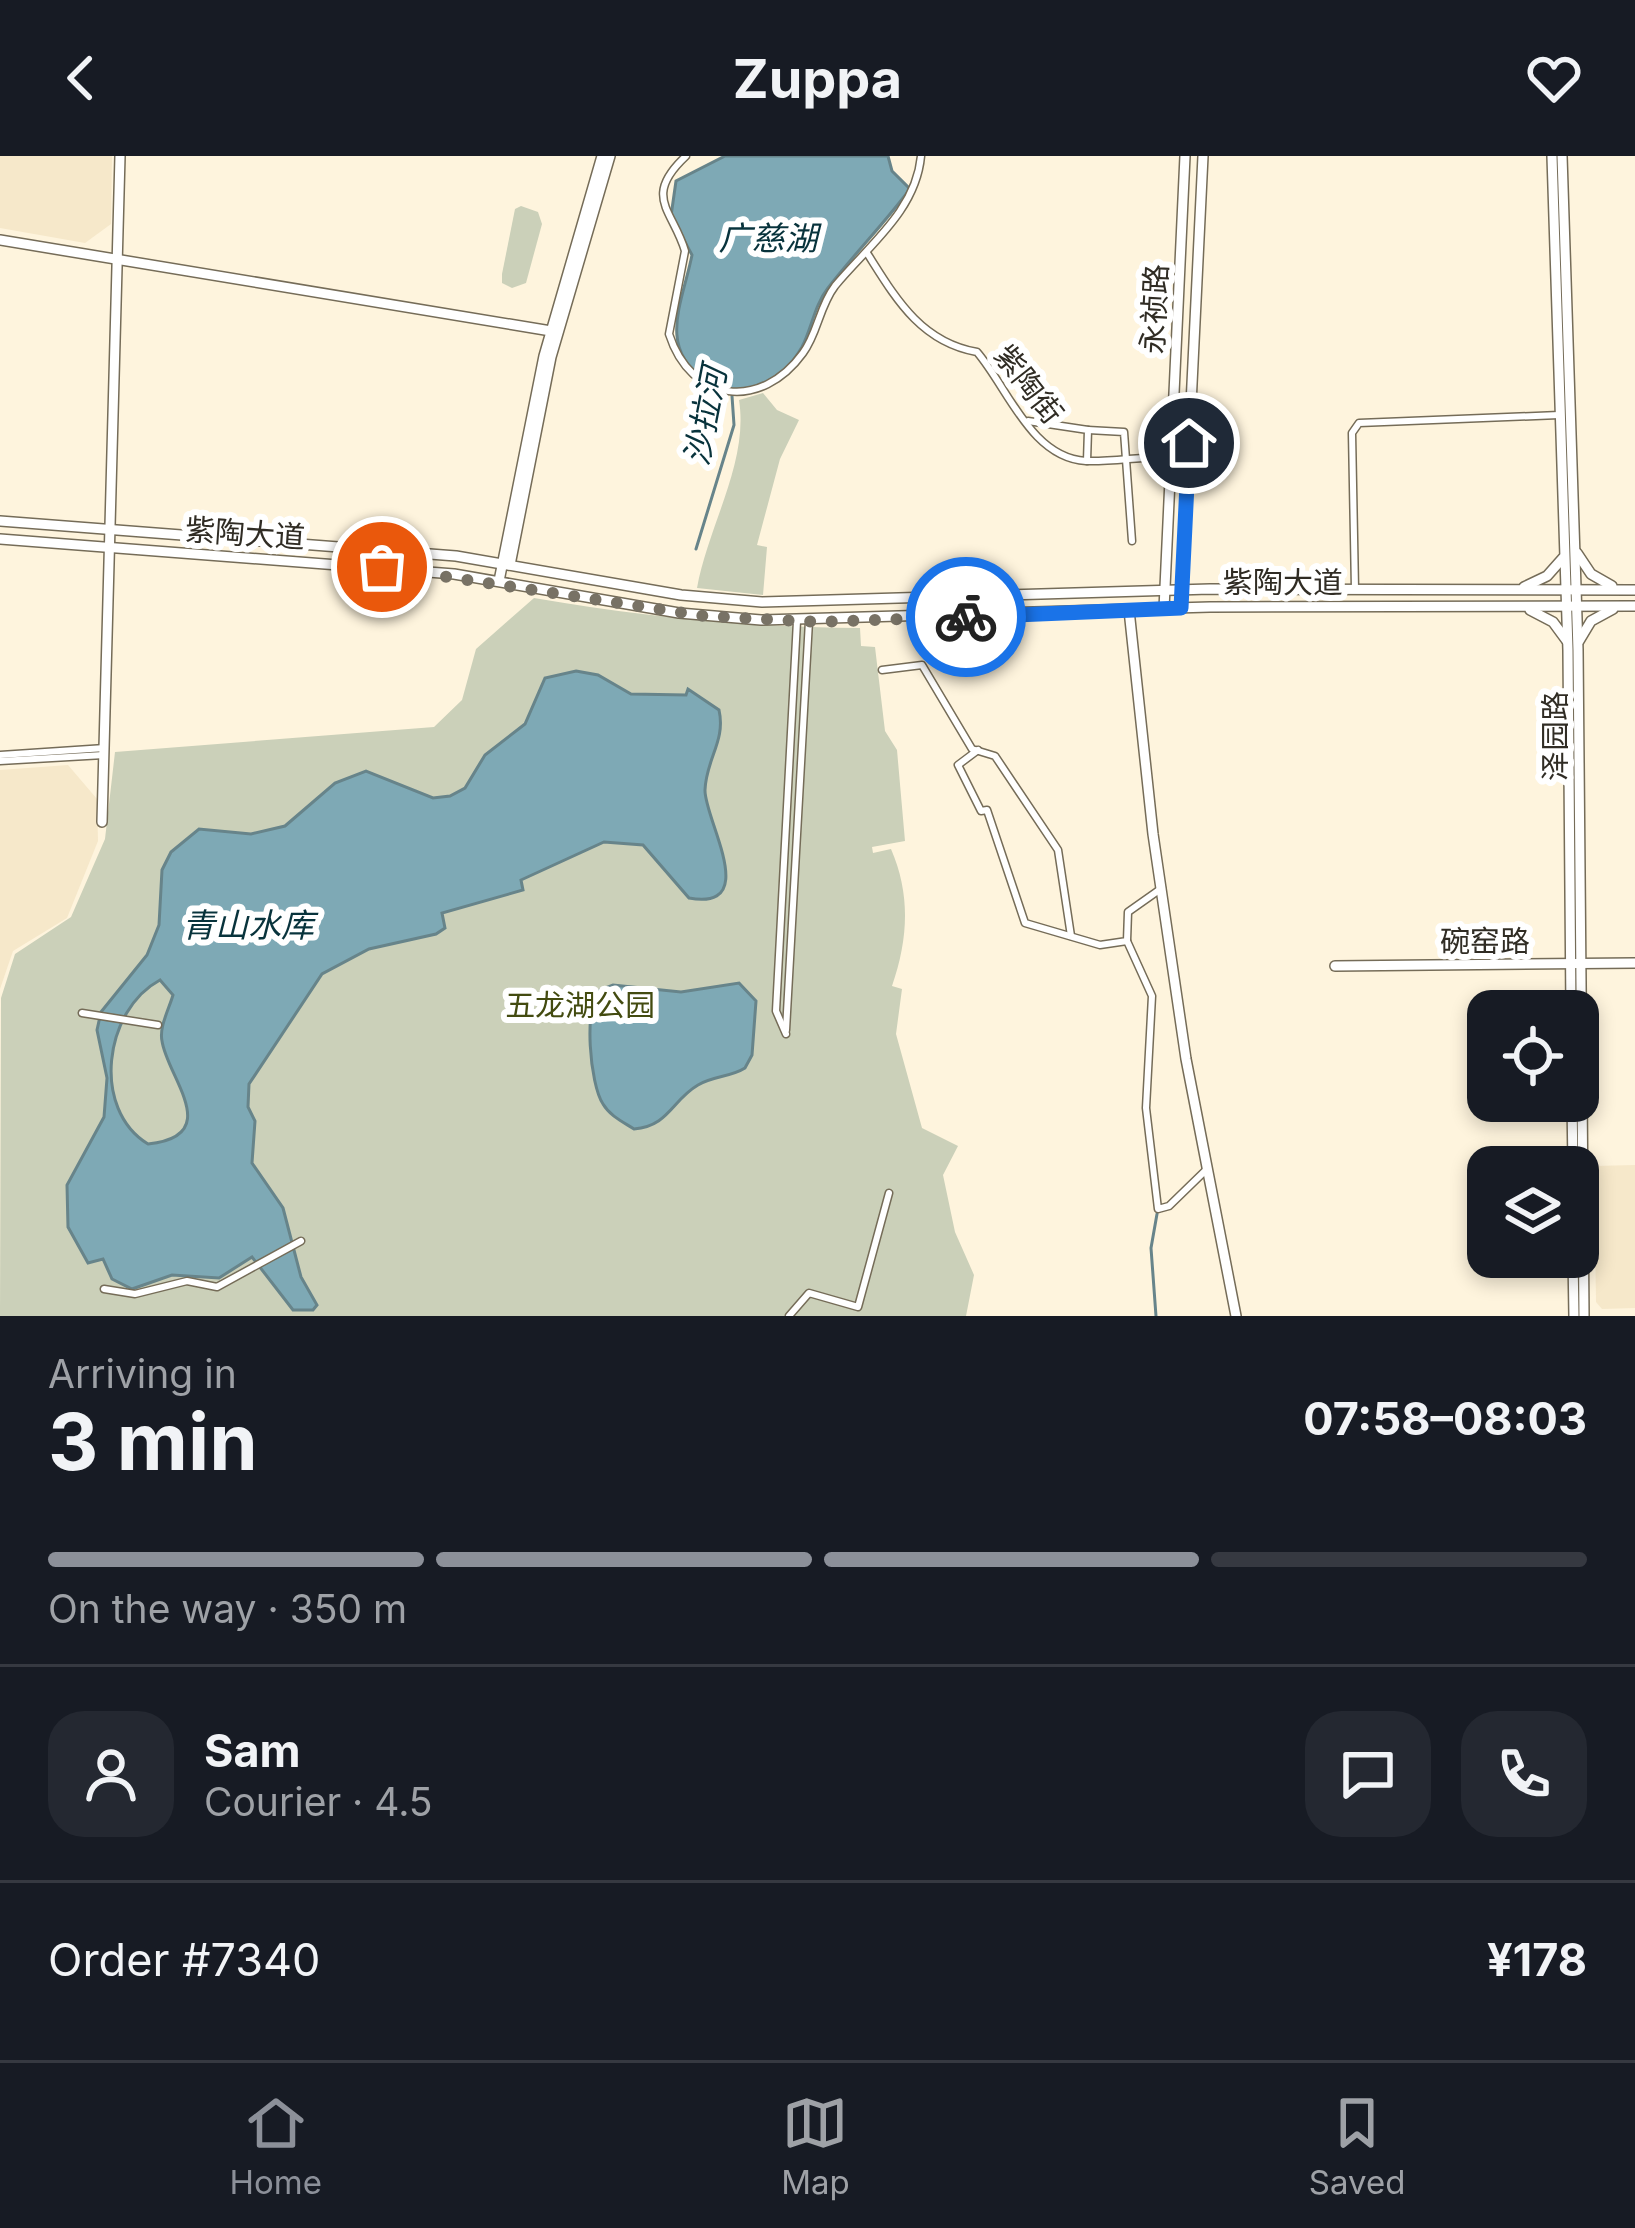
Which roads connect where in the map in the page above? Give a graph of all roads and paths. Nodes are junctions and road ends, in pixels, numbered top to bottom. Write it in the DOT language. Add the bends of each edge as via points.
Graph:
graph roads {
  1 [pos="120,156"];
  2 [pos="606,156"];
  3 [pos="686,156"];
  4 [pos="920,156"];
  5 [pos="1185,156"];
  6 [pos="1202,156"];
  7 [pos="1552,156"];
  8 [pos="1562,156"];
  9 [pos="0,240"];
  10 [pos="867,253"];
  11 [pos="118,259"];
  12 [pos="554,332"];
  13 [pos="1561,415"];
  14 [pos="1026,420"];
  15 [pos="1088,430"];
  16 [pos="1124,457"];
  17 [pos="1171,457"];
  18 [pos="1087,461"];
  19 [pos="0,521"];
  20 [pos="112,529"];
  21 [pos="0,539"];
  22 [pos="1132,541"];
  23 [pos="111,547"];
  24 [pos="1570,550"];
  25 [pos="506,564"];
  26 [pos="503,581"];
  27 [pos="1355,589"];
  28 [pos="1515,589"];
  29 [pos="1182,590"];
  30 [pos="1571,590"];
  31 [pos="1622,590"];
  32 [pos="1635,590"];
  33 [pos="1165,591"];
  34 [pos="1514,606"];
  35 [pos="1571,606"];
  36 [pos="1622,607"];
  37 [pos="1635,607"];
  38 [pos="1181,608"];
  39 [pos="1164,609"];
  40 [pos="1129,610"];
  41 [pos="803,621"];
  42 [pos="1573,644"];
  43 [pos="882,670"];
  44 [pos="978,750"];
  45 [pos="105,752"];
  46 [pos="0,758"];
  47 [pos="102,822"];
  48 [pos="1162,888"];
  49 [pos="1070,936"];
  50 [pos="1127,941"];
  51 [pos="1635,963"];
  52 [pos="1576,964"];
  53 [pos="1335,966"];
  54 [pos="1573,990"];
  55 [pos="82,1013"];
  56 [pos="158,1024"];
  57 [pos="1207,1168"];
  58 [pos="890,1193"];
  59 [pos="301,1241"];
  60 [pos="1574,1278"];
  61 [pos="104,1289"];
  62 [pos="789,1316"];
  63 [pos="1236,1316"];
  64 [pos="1574,1316"];
  65 [pos="1584,1316"];
  1 -- 11 [label="street"];
  2 -- 12 [label="street"];
  3 -- 10 [label="street" via="663,196 685,251 669,334 687,370 718,392 762,388 794,364 827,298"];
  4 -- 10 [label="street" via="916,185"];
  5 -- 17 [label="street, 永祯路"];
  6 -- 29 [label="street, 永祯路"];
  7 -- 13 [label="street, 泽园路"];
  8 -- 24 [label="street, 泽园路"];
  9 -- 11 [label="street"];
  10 -- 14 [label="street, 紫陶街" via="915,321 946,346 976,352"];
  11 -- 12 [label="street"];
  11 -- 20 [label="street"];
  12 -- 25 [label="street"];
  13 -- 24 [label="street, 泽园路"];
  13 -- 27 [label="street" via="1356,425"];
  14 -- 15 [label="street"];
  14 -- 18 [label="street, 紫陶街" via="1061,456"];
  15 -- 16 [label="street" via="1124,432"];
  15 -- 18 [label="street"];
  16 -- 17 [label="street"];
  16 -- 18 [label="street"];
  16 -- 22 [label="street"];
  17 -- 33 [label="street, 永祯路"];
  19 -- 20 [label="street, 紫陶大道"];
  20 -- 23 [label="street"];
  20 -- 25 [label="street, 紫陶大道"];
  21 -- 23 [label="street, 紫陶大道"];
  23 -- 26 [label="street, 紫陶大道"];
  23 -- 45 [label="street"];
  24 -- 28 [label="street" via="1547,576"];
  24 -- 30 [label="street, 泽园路"];
  24 -- 31 [label="street" via="1591,574"];
  25 -- 26 [label="street"];
  25 -- 33 [label="street, 紫陶大道" via="762,602"];
  26 -- 41 [label="street, 紫陶大道" via="679,613"];
  27 -- 28 [label="street, 紫陶大道"];
  27 -- 29 [label="street, 紫陶大道"];
  28 -- 30 [label="street, 紫陶大道"];
  29 -- 33 [label="street, 紫陶大道"];
  29 -- 38 [label="street, 永祯路"];
  30 -- 31 [label="street, 紫陶大道"];
  30 -- 35 [label="street, 泽园路"];
  31 -- 32 [label="street, 紫陶大道"];
  33 -- 39 [label="street, 永祯路"];
  34 -- 35 [label="street, 紫陶大道"];
  34 -- 38 [label="street, 紫陶大道"];
  34 -- 42 [label="street" via="1543,616"];
  35 -- 36 [label="street, 紫陶大道"];
  35 -- 42 [label="street, 泽园路"];
  36 -- 37 [label="street, 紫陶大道"];
  36 -- 42 [label="street" via="1591,621"];
  38 -- 39 [label="street, 紫陶大道"];
  39 -- 40 [label="street, 紫陶大道"];
  40 -- 41 [label="street, 紫陶大道"];
  40 -- 48 [label="street"];
  41 -- 41 [label="street" via="776,1010 786,1034"];
  42 -- 52 [label="street, 泽园路"];
  43 -- 44 [label="street" via="922,664"];
  44 -- 49 [label="street" via="995,756 1058,850"];
  44 -- 49 [label="street" via="958,765 981,811 988,810 1021,919"];
  45 -- 46 [label="street"];
  45 -- 47 [label="street"];
  48 -- 50 [label="street" via="1128,912"];
  48 -- 57 [label="street"];
  49 -- 50 [label="street" via="1102,945"];
  50 -- 57 [label="street" via="1152,996 1146,1108 1158,1209"];
  51 -- 52 [label="street, 碗窑路"];
  52 -- 53 [label="street, 碗窑路"];
  52 -- 54 [label="street, 泽园路"];
  52 -- 65 [label="street, 泽园路"];
  55 -- 56 [label="street"];
  57 -- 63 [label="street"];
  58 -- 62 [label="street" via="857,1307 809,1294"];
  59 -- 61 [label="street" via="217,1287 187,1280 135,1294"];
  60 -- 64 [label="street"];
}
